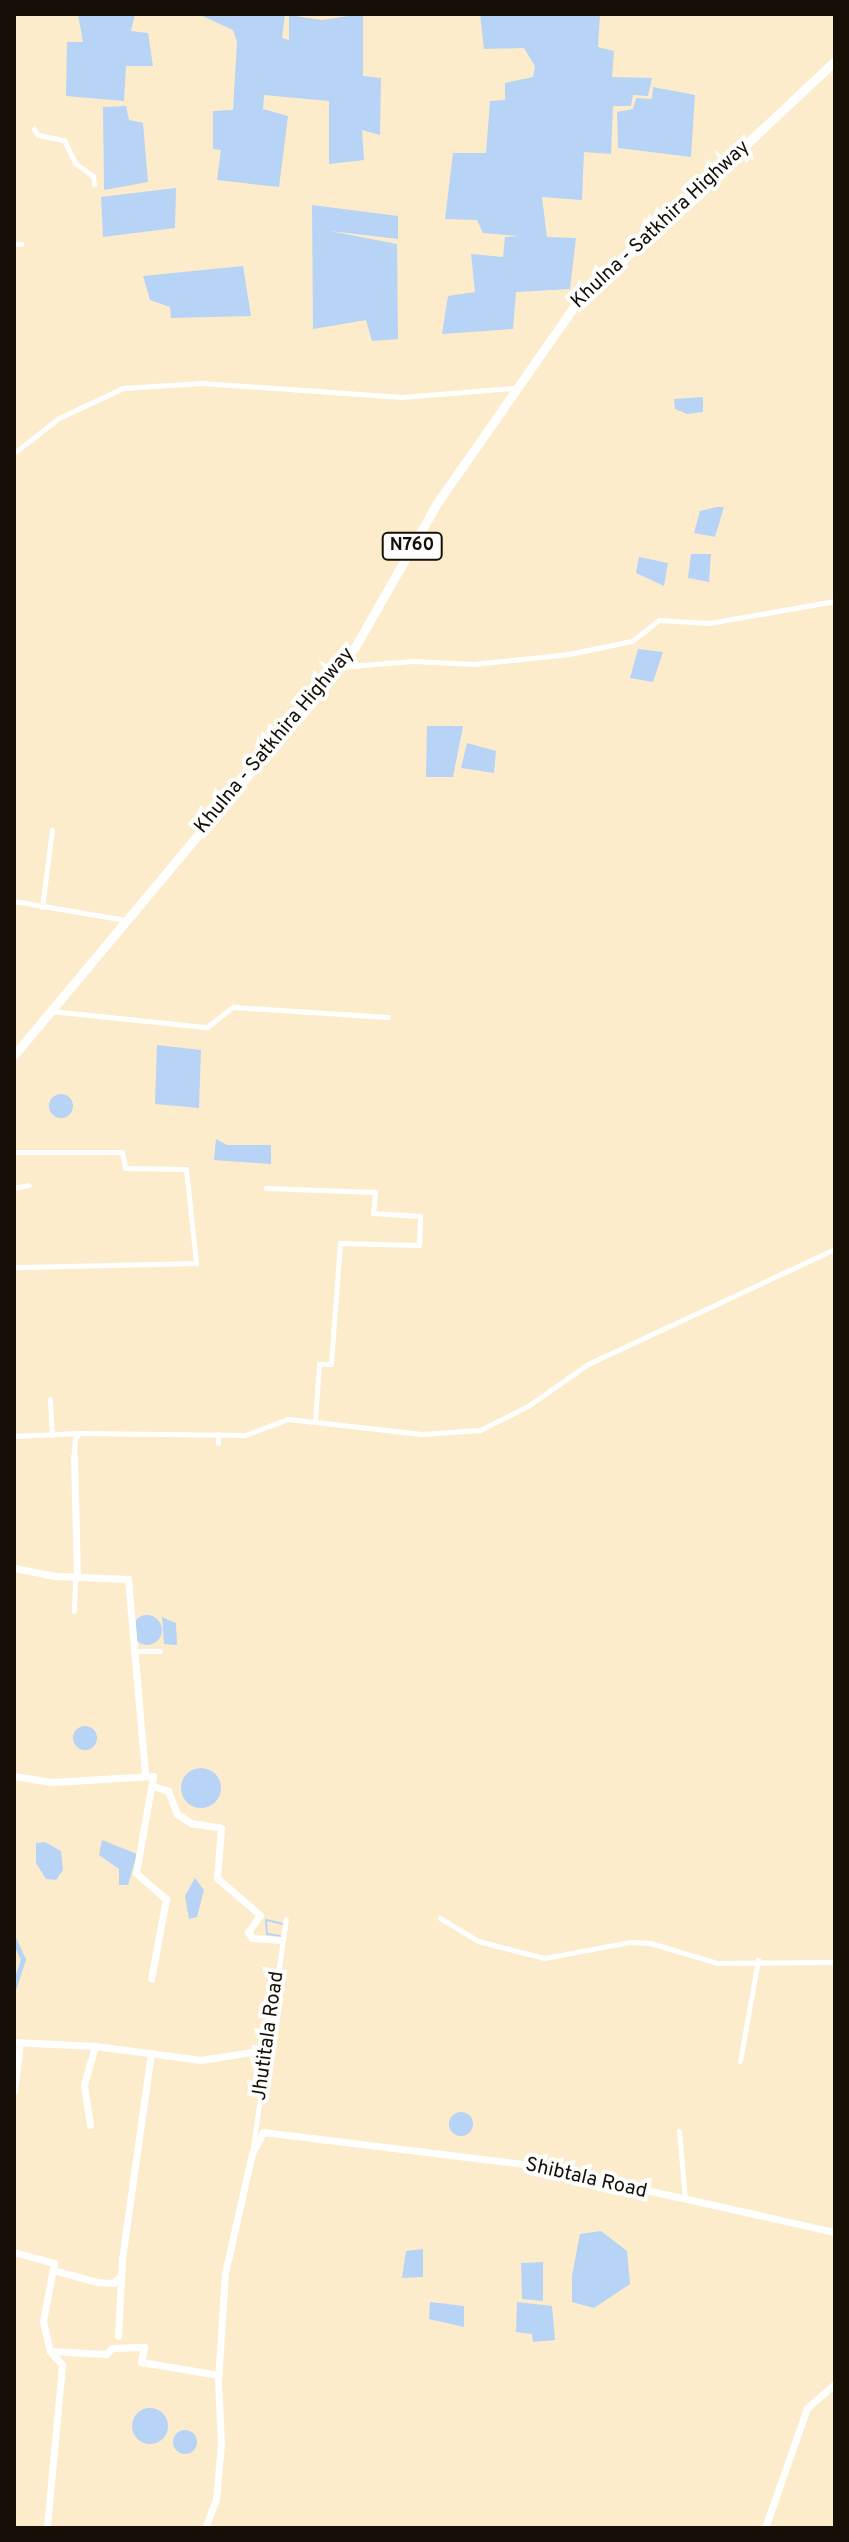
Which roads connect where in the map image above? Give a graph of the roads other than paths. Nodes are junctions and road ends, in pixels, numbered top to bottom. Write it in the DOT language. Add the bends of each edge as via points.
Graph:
graph roads {
  1 [pos="835,61"];
  2 [pos="34,129"];
  3 [pos="94,184"];
  4 [pos="513,388"];
  5 [pos="14,453"];
  6 [pos="835,601"];
  7 [pos="338,667"];
  8 [pos="52,830"];
  9 [pos="14,901"];
  10 [pos="42,907"];
  11 [pos="125,920"];
  12 [pos="50,1010"];
  13 [pos="388,1017"];
  14 [pos="14,1055"];
  15 [pos="14,1152"];
  16 [pos="29,1185"];
  17 [pos="14,1188"];
  18 [pos="266,1188"];
  19 [pos="835,1249"];
  20 [pos="14,1267"];
  21 [pos="50,1399"];
  22 [pos="315,1421"];
  23 [pos="80,1433"];
  24 [pos="218,1434"];
  25 [pos="52,1435"];
  26 [pos="14,1436"];
  27 [pos="218,1443"];
  28 [pos="74,1456"];
  29 [pos="14,1568"];
  30 [pos="76,1577"];
  31 [pos="74,1611"];
  32 [pos="132,1651"];
  33 [pos="160,1651"];
  34 [pos="145,1772"];
  35 [pos="14,1776"];
  36 [pos="153,1786"];
  37 [pos="440,1918"];
  38 [pos="286,1919"];
  39 [pos="281,1940"];
  40 [pos="758,1960"];
  41 [pos="835,1962"];
  42 [pos="151,1979"];
  43 [pos="17,2042"];
  44 [pos="95,2046"];
  45 [pos="269,2049"];
  46 [pos="151,2053"];
  47 [pos="740,2061"];
  48 [pos="14,2091"];
  49 [pos="90,2125"];
  50 [pos="679,2131"];
  51 [pos="252,2153"];
  52 [pos="685,2200"];
  53 [pos="835,2232"];
  54 [pos="14,2252"];
  55 [pos="53,2270"];
  56 [pos="121,2276"];
  57 [pos="118,2336"];
  58 [pos="50,2351"];
  59 [pos="219,2375"];
  60 [pos="835,2384"];
  61 [pos="47,2528"];
  62 [pos="205,2528"];
  63 [pos="765,2528"];
  1 -- 4 [label="highway, Khulna - Satkhira Highway / N760" via="575,305"];
  2 -- 3 [label="street" via="38,135 64,140"];
  4 -- 5 [label="street" via="430,397 202,383 123,388 59,418"];
  4 -- 7 [label="highway, Khulna - Satkhira Highway / N760"];
  6 -- 7 [label="street" via="709,623 659,620 632,641 569,654 474,664 413,661"];
  7 -- 11 [label="highway, Khulna - Satkhira Highway / N760"];
  8 -- 10 [label="street"];
  9 -- 10 [label="street"];
  10 -- 11 [label="street"];
  11 -- 12 [label="highway, Khulna - Satkhira Highway / N760"];
  12 -- 13 [label="street" via="207,1027 233,1007"];
  12 -- 14 [label="highway, Khulna - Satkhira Highway / N760"];
  15 -- 20 [label="street" via="122,1152 125,1168 186,1169 196,1263"];
  16 -- 17 [label="street"];
  18 -- 22 [label="street" via="375,1192 373,1213 420,1216 419,1245 340,1243 331,1364 319,1364"];
  19 -- 22 [label="street" via="588,1364 528,1406 480,1430 422,1434"];
  21 -- 25 [label="street"];
  22 -- 24 [label="street" via="281,1420 245,1435"];
  23 -- 24 [label="street"];
  23 -- 25 [label="street"];
  23 -- 28 [label="street"];
  24 -- 27 [label="street"];
  25 -- 26 [label="street"];
  28 -- 30 [label="street"];
  29 -- 30 [label="street"];
  30 -- 31 [label="street"];
  30 -- 32 [label="street" via="128,1579"];
  32 -- 33 [label="street"];
  32 -- 34 [label="street"];
  34 -- 35 [label="street" via="120,1780 53,1782"];
  34 -- 36 [label="street" via="153,1776"];
  36 -- 39 [label="street" via="168,1791 177,1814 191,1823 221,1828 217,1878 260,1915 248,1932 252,1938"];
  36 -- 42 [label="street" via="136,1873 166,1899"];
  37 -- 40 [label="street" via="478,1941 544,1958 630,1942 718,1963"];
  38 -- 39 [label="street, Jhutitala Road"];
  39 -- 45 [label="street, Jhutitala Road"];
  40 -- 41 [label="street"];
  40 -- 47 [label="street"];
  43 -- 44 [label="street"];
  43 -- 48 [label="street"];
  44 -- 46 [label="street"];
  44 -- 49 [label="street" via="84,2085"];
  45 -- 46 [label="street" via="201,2060"];
  45 -- 51 [label="street, Jhutitala Road"];
  46 -- 56 [label="street"];
  50 -- 52 [label="street"];
  51 -- 52 [label="street, Shibtala Road" via="263,2132 539,2166"];
  51 -- 59 [label="street" via="227,2261"];
  52 -- 53 [label="street, Shibtala Road"];
  54 -- 55 [label="street" via="43,2257 54,2263"];
  55 -- 56 [label="street" via="97,2282 113,2283"];
  55 -- 58 [label="street" via="43,2321"];
  56 -- 57 [label="street"];
  58 -- 59 [label="street" via="106,2354 112,2348 144,2347 141,2362"];
  58 -- 61 [label="street" via="62,2365"];
  59 -- 62 [label="street" via="217,2490"];
  60 -- 63 [label="street" via="807,2408"];
}
